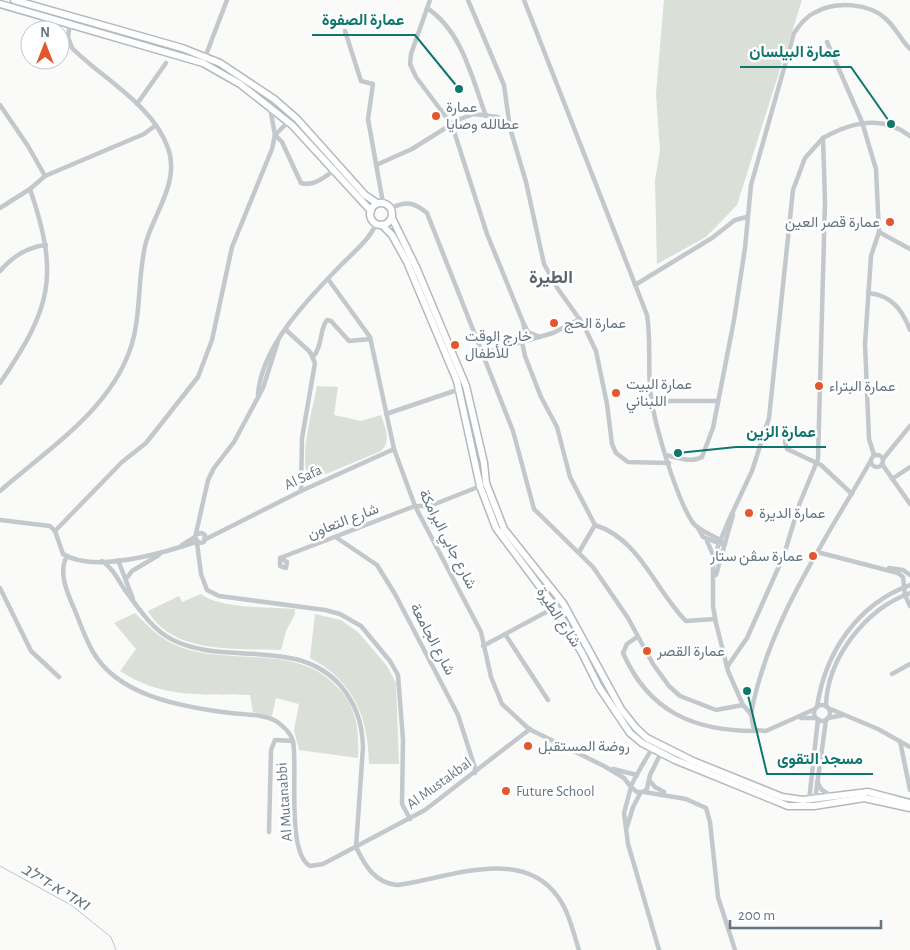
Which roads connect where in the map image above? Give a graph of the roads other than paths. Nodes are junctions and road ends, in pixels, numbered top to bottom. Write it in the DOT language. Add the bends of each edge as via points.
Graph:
graph roads {
  1 [pos="14,0"];
  2 [pos="227,0"];
  3 [pos="430,0"];
  4 [pos="468,0"];
  5 [pos="524,0"];
  6 [pos="0,4"];
  7 [pos="427,8"];
  8 [pos="72,16"];
  9 [pos="56,20"];
  10 [pos="70,24"];
  11 [pos="345,31"];
  12 [pos="70,42"];
  13 [pos="827,42"];
  14 [pos="910,49"];
  15 [pos="206,56"];
  16 [pos="166,63"];
  17 [pos="203,63"];
  18 [pos="137,104"];
  19 [pos="0,105"];
  20 [pos="268,105"];
  21 [pos="486,116"];
  22 [pos="288,122"];
  23 [pos="862,122"];
  24 [pos="156,125"];
  25 [pos="452,125"];
  26 [pos="510,128"];
  27 [pos="275,135"];
  28 [pos="910,136"];
  29 [pos="823,138"];
  30 [pos="339,165"];
  31 [pos="376,165"];
  32 [pos="334,170"];
  33 [pos="45,176"];
  34 [pos="30,189"];
  35 [pos="380,203"];
  36 [pos="0,208"];
  37 [pos="391,208"];
  38 [pos="370,211"];
  39 [pos="392,218"];
  40 [pos="747,218"];
  41 [pos="379,224"];
  42 [pos="879,232"];
  43 [pos="46,245"];
  44 [pos="910,249"];
  45 [pos="0,271"];
  46 [pos="328,279"];
  47 [pos="635,284"];
  48 [pos="868,293"];
  49 [pos="580,319"];
  50 [pos="523,322"];
  51 [pos="286,328"];
  52 [pos="910,330"];
  53 [pos="540,337"];
  54 [pos="370,339"];
  55 [pos="522,342"];
  56 [pos="483,353"];
  57 [pos="313,357"];
  58 [pos="0,383"];
  59 [pos="463,388"];
  60 [pos="652,401"];
  61 [pos="718,401"];
  62 [pos="386,414"];
  63 [pos="910,426"];
  64 [pos="786,432"];
  65 [pos="394,449"];
  66 [pos="666,455"];
  67 [pos="874,455"];
  68 [pos="816,462"];
  69 [pos="870,462"];
  70 [pos="883,462"];
  71 [pos="669,463"];
  72 [pos="910,467"];
  73 [pos="892,479"];
  74 [pos="483,485"];
  75 [pos="0,491"];
  76 [pos="301,491"];
  77 [pos="852,494"];
  78 [pos="910,504"];
  79 [pos="415,506"];
  80 [pos="734,514"];
  81 [pos="0,520"];
  82 [pos="595,525"];
  83 [pos="697,527"];
  84 [pos="725,528"];
  85 [pos="55,532"];
  86 [pos="709,534"];
  87 [pos="703,537"];
  88 [pos="200,538"];
  89 [pos="337,538"];
  90 [pos="719,542"];
  91 [pos="725,544"];
  92 [pos="165,552"];
  93 [pos="579,552"];
  94 [pos="816,552"];
  95 [pos="67,556"];
  96 [pos="280,558"];
  97 [pos="714,558"];
  98 [pos="118,560"];
  99 [pos="102,561"];
  100 [pos="878,567"];
  101 [pos="909,573"];
  102 [pos="126,579"];
  103 [pos="714,584"];
  104 [pos="908,586"];
  105 [pos="0,588"];
  106 [pos="908,594"];
  107 [pos="132,598"];
  108 [pos="563,603"];
  109 [pos="910,606"];
  110 [pos="555,607"];
  111 [pos="715,618"];
  112 [pos="505,634"];
  113 [pos="637,637"];
  114 [pos="483,646"];
  115 [pos="910,664"];
  116 [pos="727,667"];
  117 [pos="892,674"];
  118 [pos="59,677"];
  119 [pos="548,700"];
  120 [pos="743,704"];
  121 [pos="827,707"];
  122 [pos="816,708"];
  123 [pos="751,714"];
  124 [pos="847,716"];
  125 [pos="799,718"];
  126 [pos="817,719"];
  127 [pos="827,719"];
  128 [pos="530,729"];
  129 [pos="755,731"];
  130 [pos="293,741"];
  131 [pos="900,741"];
  132 [pos="660,745"];
  133 [pos="910,747"];
  134 [pos="652,748"];
  135 [pos="661,753"];
  136 [pos="604,766"];
  137 [pos="475,773"];
  138 [pos="637,775"];
  139 [pos="649,780"];
  140 [pos="817,782"];
  141 [pos="631,787"];
  142 [pos="910,790"];
  143 [pos="643,792"];
  144 [pos="670,795"];
  145 [pos="831,796"];
  146 [pos="812,799"];
  147 [pos="910,803"];
  148 [pos="812,806"];
  149 [pos="910,808"];
  150 [pos="410,819"];
  151 [pos="626,831"];
  152 [pos="269,832"];
  153 [pos="356,847"];
  154 [pos="578,950"];
  155 [pos="659,950"];
  156 [pos="735,950"];
  1 -- 8 [label="main road"];
  2 -- 15 [label="street"];
  3 -- 7 [label="street"];
  4 -- 26 [label="street" via="504,86"];
  5 -- 47 [label="street"];
  6 -- 9 [label="main road"];
  7 -- 21 [label="street" via="452,32"];
  7 -- 25 [label="street" via="410,64"];
  8 -- 10 [label="street"];
  8 -- 15 [label="main road"];
  10 -- 17 [label="main road"];
  11 -- 31 [label="street" via="362,81 373,84 368,119"];
  12 -- 18 [label="street" via="72,48"];
  13 -- 23 [label="street"];
  14 -- 40 [label="street" via="887,19 861,7 824,8 803,21 794,33 761,144"];
  15 -- 17 [label="street"];
  15 -- 30 [label="main road" via="274,99"];
  16 -- 18 [label="street"];
  17 -- 20 [label="main road"];
  18 -- 24 [label="street"];
  19 -- 33 [label="street"];
  20 -- 22 [label="main road"];
  20 -- 27 [label="street"];
  21 -- 25 [label="street" via="474,114"];
  21 -- 26 [label="street" via="498,117"];
  22 -- 27 [label="street"];
  22 -- 32 [label="main road"];
  23 -- 28 [label="street" via="889,125"];
  23 -- 29 [label="street" via="843,126"];
  23 -- 42 [label="street" via="876,169"];
  24 -- 33 [label="street" via="144,134"];
  24 -- 75 [label="street" via="171,158 170,179 146,243 130,351 112,386 90,413"];
  25 -- 31 [label="street" via="412,149"];
  25 -- 50 [label="street" via="487,234"];
  26 -- 49 [label="street" via="544,264"];
  27 -- 32 [label="street" via="282,142 301,183 309,184 325,178"];
  27 -- 85 [label="street" via="232,247 212,340 198,377 146,443 122,462"];
  29 -- 68 [label="street" via="825,201 819,455"];
  29 -- 80 [label="street" via="805,158 793,190 769,418"];
  30 -- 32 [label="street"];
  30 -- 35 [label="main road" via="365,196"];
  31 -- 35 [label="street"];
  32 -- 38 [label="main road"];
  33 -- 34 [label="street"];
  34 -- 36 [label="street"];
  34 -- 43 [label="street"];
  35 -- 37 [label="main road"];
  35 -- 38 [label="main road"];
  37 -- 39 [label="main road"];
  37 -- 56 [label="street" via="409,202 427,213"];
  38 -- 41 [label="main road" via="371,218"];
  39 -- 41 [label="main road"];
  39 -- 59 [label="main road, شارع الطيرة" via="416,267"];
  40 -- 47 [label="street" via="735,220 712,238"];
  40 -- 61 [label="street" via="734,320"];
  41 -- 46 [label="street"];
  41 -- 59 [label="main road, شارع الطيرة" via="392,235 407,262"];
  42 -- 44 [label="street"];
  42 -- 48 [label="street" via="871,256"];
  43 -- 45 [label="street" via="25,250"];
  43 -- 58 [label="street" via="49,269 41,308 26,342"];
  46 -- 51 [label="street"];
  46 -- 54 [label="street"];
  47 -- 60 [label="street" via="647,315"];
  48 -- 52 [label="street" via="892,301"];
  48 -- 67 [label="street" via="865,344 869,439"];
  49 -- 53 [label="street"];
  49 -- 71 [label="street" via="596,351 607,404 609,434 616,453 628,462"];
  50 -- 53 [label="street" via="528,332"];
  50 -- 55 [label="street"];
  51 -- 57 [label="street"];
  51 -- 88 [label="street" via="278,341 263,388 234,442 208,480 200,513"];
  53 -- 55 [label="street"];
  54 -- 57 [label="street" via="348,340 327,320 320,346"];
  54 -- 62 [label="street, شارع جابي البرامكة"];
  55 -- 56 [label="street"];
  55 -- 82 [label="street" via="540,397 558,428 570,476"];
  56 -- 93 [label="street" via="513,431 534,510"];
  57 -- 76 [label="street" via="315,369 302,438"];
  59 -- 62 [label="street"];
  59 -- 74 [label="main road, شارع الطيرة"];
  60 -- 61 [label="street"];
  60 -- 66 [label="street"];
  61 -- 66 [label="street" via="713,428 702,457 695,461"];
  62 -- 65 [label="street, شارع جابي البرامكة"];
  63 -- 70 [label="street"];
  64 -- 68 [label="street" via="787,449"];
  65 -- 76 [label="street, Al Safa"];
  65 -- 79 [label="street, شارع جابي البرامكة"];
  66 -- 71 [label="street"];
  67 -- 69 [label="street"];
  67 -- 70 [label="street" via="880,456"];
  68 -- 77 [label="street"];
  68 -- 116 [label="street" via="784,555 747,638"];
  69 -- 70 [label="street" via="876,467"];
  69 -- 77 [label="street"];
  70 -- 73 [label="street"];
  71 -- 83 [label="street"];
  72 -- 73 [label="street"];
  73 -- 78 [label="street"];
  74 -- 79 [label="street, شارع التعاون" via="430,506"];
  74 -- 108 [label="main road, شارع الطيرة" via="504,529"];
  74 -- 110 [label="main road, شارع الطيرة" via="496,528"];
  76 -- 88 [label="street, Al Safa"];
  77 -- 94 [label="street"];
  79 -- 89 [label="street, شارع التعاون"];
  79 -- 114 [label="street, شارع جابي البرامكة" via="481,632"];
  80 -- 84 [label="street"];
  80 -- 91 [label="street"];
  81 -- 85 [label="street" via="46,525"];
  82 -- 93 [label="street"];
  82 -- 111 [label="street" via="610,530 626,542 686,621"];
  83 -- 86 [label="street"];
  83 -- 87 [label="street"];
  84 -- 86 [label="street" via="720,533"];
  84 -- 90 [label="street"];
  85 -- 95 [label="street" via="61,550"];
  86 -- 90 [label="street"];
  87 -- 90 [label="street"];
  87 -- 97 [label="street"];
  88 -- 92 [label="street, Al Safa"];
  88 -- 150 [label="street" via="204,584 212,593 340,614 361,626 390,661 400,687 402,796 404,810"];
  89 -- 96 [label="street, شارع التعاون"];
  89 -- 137 [label="street, شارع الجامعة" via="377,566 395,594 458,715"];
  90 -- 91 [label="street"];
  90 -- 97 [label="street"];
  91 -- 103 [label="street"];
  92 -- 98 [label="street"];
  92 -- 102 [label="street"];
  93 -- 113 [label="street" via="602,579"];
  94 -- 100 [label="street"];
  94 -- 123 [label="street" via="772,645"];
  95 -- 99 [label="street"];
  95 -- 130 [label="street" via="62,571 84,632 93,652 119,678 139,690 179,704 271,719 284,727"];
  97 -- 103 [label="street"];
  98 -- 99 [label="street"];
  98 -- 102 [label="street"];
  99 -- 107 [label="street" via="113,569"];
  100 -- 101 [label="street"];
  100 -- 104 [label="street" via="901,575"];
  102 -- 107 [label="street"];
  103 -- 111 [label="street"];
  104 -- 106 [label="street"];
  104 -- 122 [label="street" via="870,609 842,639 823,677"];
  105 -- 118 [label="street" via="31,651"];
  106 -- 109 [label="street"];
  106 -- 121 [label="street" via="869,620 841,653 826,688"];
  107 -- 153 [label="street" via="150,623 178,642 198,649 298,659 318,666 335,680 357,710 362,730"];
  108 -- 110 [label="street"];
  108 -- 132 [label="main road, شارع الطيرة" via="621,709 636,728"];
  110 -- 112 [label="street"];
  110 -- 134 [label="main road, شارع الطيرة" via="614,712 630,733"];
  111 -- 116 [label="street"];
  112 -- 114 [label="street"];
  112 -- 119 [label="street"];
  113 -- 120 [label="street" via="665,682 680,696 716,710"];
  113 -- 129 [label="street" via="627,644 623,654 632,671 661,706 709,727"];
  114 -- 128 [label="street, شارع جابي البرامكة" via="502,704"];
  115 -- 117 [label="street"];
  116 -- 120 [label="street"];
  120 -- 123 [label="street"];
  121 -- 122 [label="street"];
  121 -- 124 [label="street"];
  121 -- 127 [label="street" via="830,714"];
  122 -- 125 [label="street"];
  122 -- 126 [label="street"];
  123 -- 129 [label="street"];
  124 -- 127 [label="street"];
  124 -- 131 [label="street"];
  125 -- 126 [label="street"];
  125 -- 129 [label="street" via="766,731"];
  126 -- 127 [label="street"];
  126 -- 146 [label="street"];
  127 -- 140 [label="street"];
  128 -- 136 [label="street, شارع جابي البرامكة"];
  128 -- 137 [label="street, Al Mustakbal"];
  130 -- 152 [label="street" via="275,740 271,750"];
  130 -- 153 [label="street, Al Mutanabbi" via="294,815 304,862 318,866"];
  131 -- 133 [label="street"];
  131 -- 142 [label="street"];
  132 -- 134 [label="street"];
  132 -- 135 [label="street"];
  132 -- 146 [label="main road, شارع الطيرة" via="782,797"];
  134 -- 135 [label="main road, شارع الطيرة"];
  134 -- 138 [label="street"];
  135 -- 139 [label="street"];
  135 -- 148 [label="main road, شارع الطيرة" via="776,803"];
  136 -- 138 [label="street"];
  136 -- 141 [label="street" via="624,778"];
  137 -- 150 [label="street, Al Mustakbal"];
  138 -- 141 [label="street"];
  139 -- 143 [label="street"];
  139 -- 144 [label="street"];
  140 -- 145 [label="street"];
  140 -- 146 [label="street"];
  141 -- 143 [label="street"];
  141 -- 151 [label="street" via="624,813"];
  143 -- 144 [label="street"];
  143 -- 151 [label="street" via="630,815"];
  144 -- 156 [label="street" via="698,802 706,808 718,897"];
  145 -- 146 [label="main road, شارع الطيرة"];
  145 -- 147 [label="main road, شارع الطيرة" via="868,792"];
  146 -- 148 [label="street"];
  148 -- 149 [label="main road, شارع الطيرة" via="864,798"];
  150 -- 153 [label="street, Al Mustakbal"];
  151 -- 155 [label="street"];
  153 -- 154 [label="street" via="369,870 389,884 416,883 488,869 518,871 540,878 565,908"];
}
